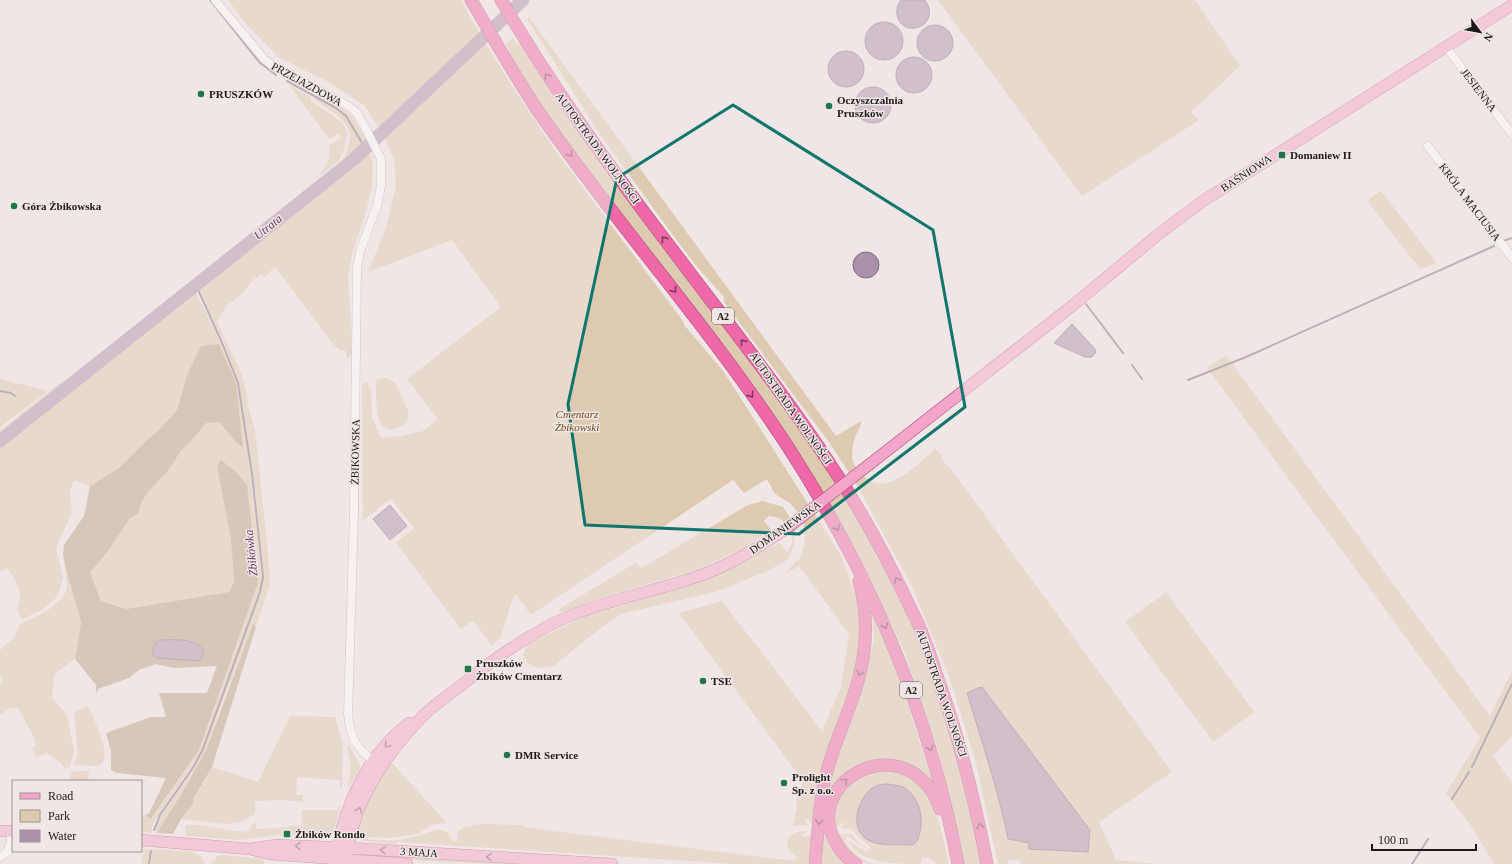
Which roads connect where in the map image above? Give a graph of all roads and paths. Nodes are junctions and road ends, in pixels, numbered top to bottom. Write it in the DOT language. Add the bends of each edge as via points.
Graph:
graph roads {
  1 [pos="215,0"];
  2 [pos="471,0"];
  3 [pos="501,0"];
  4 [pos="1512,5"];
  5 [pos="1446,47"];
  6 [pos="367,131"];
  7 [pos="1512,134"];
  8 [pos="1428,146"];
  9 [pos="1512,258"];
  10 [pos="1072,306"];
  11 [pos="850,553"];
  12 [pos="376,765"];
  13 [pos="8,831"];
  14 [pos="953,835"];
  15 [pos="142,840"];
  16 [pos="343,847"];
  17 [pos="11,849"];
  18 [pos="250,849"];
  19 [pos="0,857"];
  20 [pos="340,862"];
  21 [pos="406,864"];
  22 [pos="612,864"];
  23 [pos="816,864"];
  24 [pos="856,864"];
  25 [pos="958,864"];
  26 [pos="987,864"];
  1 -- 6 [label="street, PRZEJAZDOWA" via="265,60 350,107 357,113"];
  2 -- 11 [label="highway, A2, one-way" via="524,90 730,364 788,447"];
  26 -- 3 [label="highway, AUTOSTRADA WOLNOŚCI / A2, one-way" via="966,764 924,639 854,501 801,420 586,134 537,61"];
  4 -- 5 [label="main road, BAŚNIOWA"];
  5 -- 7 [label="street, JESIENNA"];
  5 -- 10 [label="main road, BAŚNIOWA" via="1203,201"];
  6 -- 12 [label="street, ŻBIKOWSKA" via="381,160 381,187 357,268 348,714 352,737 357,746"];
  8 -- 9 [label="street, KRÓLA MACIUSIA"];
  10 -- 12 [label="main road, DOMANIEWSKA, bridge" via="762,545 714,570 576,614 528,638 404,727"];
  11 -- 14 [label="highway, A2, one-way" via="908,680 932,755"];
  11 -- 23 [label="highway, one-way" via="865,611 866,635 862,666 855,691 827,769 818,822"];
  12 -- 16 [label="main road, DOMANIEWSKA" via="362,776 349,805"];
  13 -- 17 [label="street"];
  24 -- 14 [label="highway, one-way" via="844,854 833,837 830,809 843,783 856,772 874,765 899,767 917,775 931,790"];
  14 -- 25 [label="highway, A2"];
  15 -- 18 [label="main road, 3 MAJA"];
  16 -- 18 [label="main road, 3 MAJA, one-way" via="277,845"];
  16 -- 20 [label="main road, DOMANIEWSKA"];
  22 -- 16 [label="main road, 3 MAJA, one-way"];
  17 -- 19 [label="street"];
  18 -- 20 [label="main road, 3 MAJA" via="270,854"];
  20 -- 21 [label="main road, 3 MAJA"];
}
